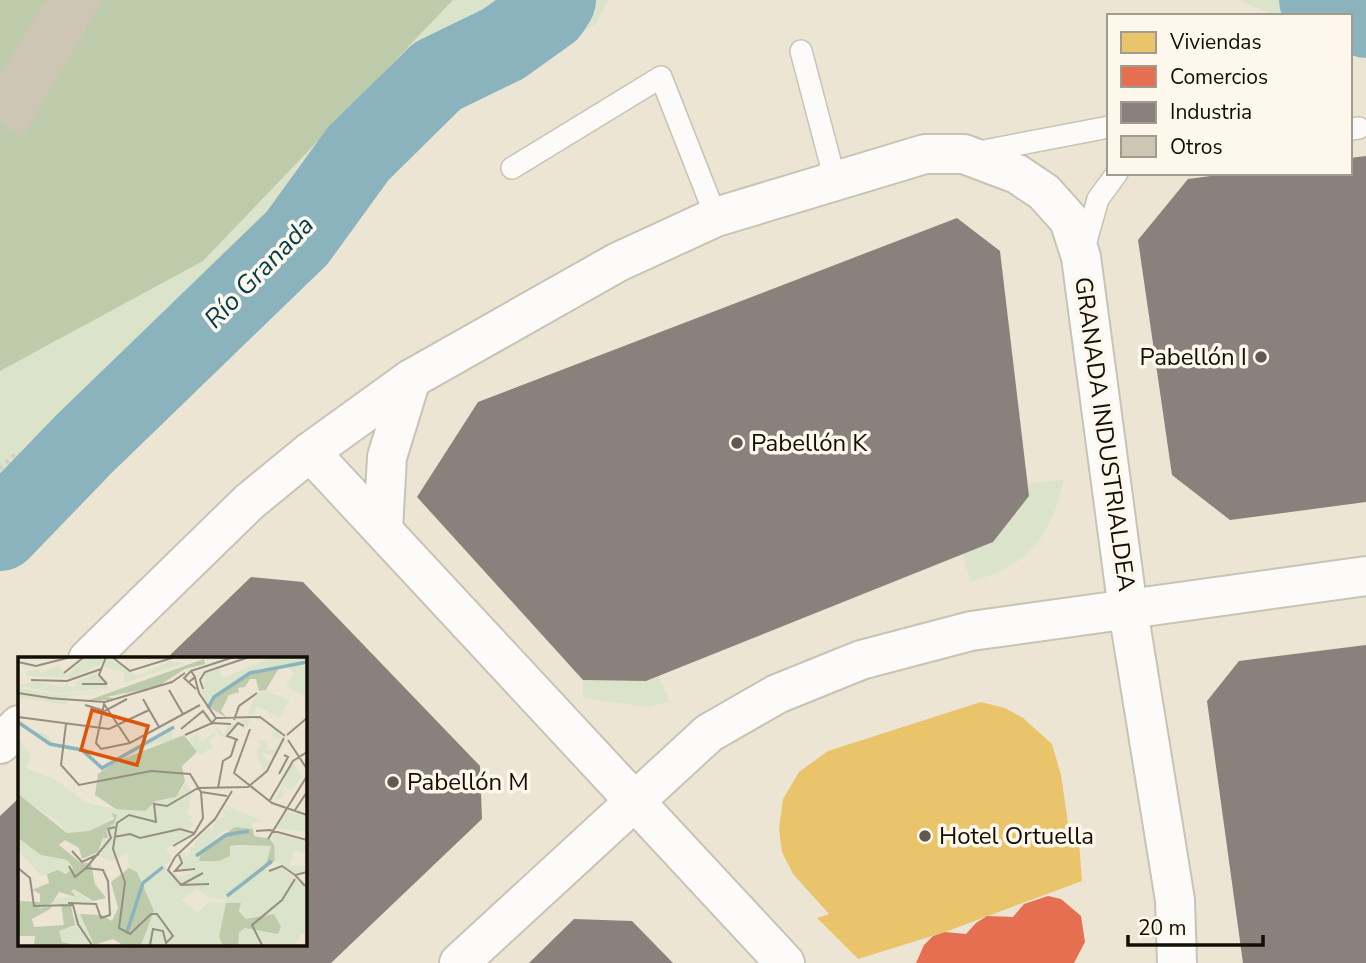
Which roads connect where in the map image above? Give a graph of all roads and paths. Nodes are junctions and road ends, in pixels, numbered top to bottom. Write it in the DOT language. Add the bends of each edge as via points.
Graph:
graph roads {
  1 [pos="802,51"];
  2 [pos="1107,127"];
  3 [pos="964,154"];
  4 [pos="512,168"];
  5 [pos="1116,175"];
  6 [pos="835,180"];
  7 [pos="716,217"];
  8 [pos="1081,257"];
  9 [pos="411,379"];
  10 [pos="310,452"];
  11 [pos="17,453"];
  12 [pos="0,469"];
  13 [pos="383,529"];
  14 [pos="1366,576"];
  15 [pos="1128,610"];
  16 [pos="90,657"];
  17 [pos="18,726"];
  18 [pos="0,744"];
  19 [pos="636,800"];
  20 [pos="1175,900"];
  21 [pos="459,963"];
  22 [pos="785,963"];
  23 [pos="1177,963"];
  24 [pos="1198,963"];
  1 -- 6 [label="lane"];
  2 -- 3 [label="lane, GRANADA INDUSTRIALDEA"];
  3 -- 6 [label="street, GRANADA INDUSTRIALDEA" via="925,154"];
  3 -- 8 [label="street, GRANADA INDUSTRIALDEA" via="1017,174 1044,192 1069,220"];
  4 -- 7 [label="lane" via="661,77"];
  5 -- 8 [label="lane, GRANADA INDUSTRIALDEA" via="1098,199"];
  6 -- 7 [label="street, GRANADA INDUSTRIALDEA"];
  7 -- 9 [label="street, GRANADA INDUSTRIALDEA" via="618,262"];
  8 -- 15 [label="street, GRANADA INDUSTRIALDEA"];
  9 -- 10 [label="street, GRANADA INDUSTRIALDEA"];
  9 -- 13 [label="street" via="387,457"];
  10 -- 13 [label="street"];
  10 -- 16 [label="street, GRANADA INDUSTRIALDEA" via="249,502"];
  11 -- 12 [label="path"];
  13 -- 19 [label="street"];
  14 -- 15 [label="street, GRANADA INDUSTRIALDEA"];
  15 -- 19 [label="street, GRANADA INDUSTRIALDEA" via="971,631 861,660 777,694 709,733"];
  15 -- 20 [label="street, GRANADA INDUSTRIALDEA"];
  17 -- 18 [label="street"];
  19 -- 21 [label="street, GRANADA INDUSTRIALDEA"];
  19 -- 22 [label="street"];
  20 -- 23 [label="street"];
  20 -- 24 [label="street"];
}
